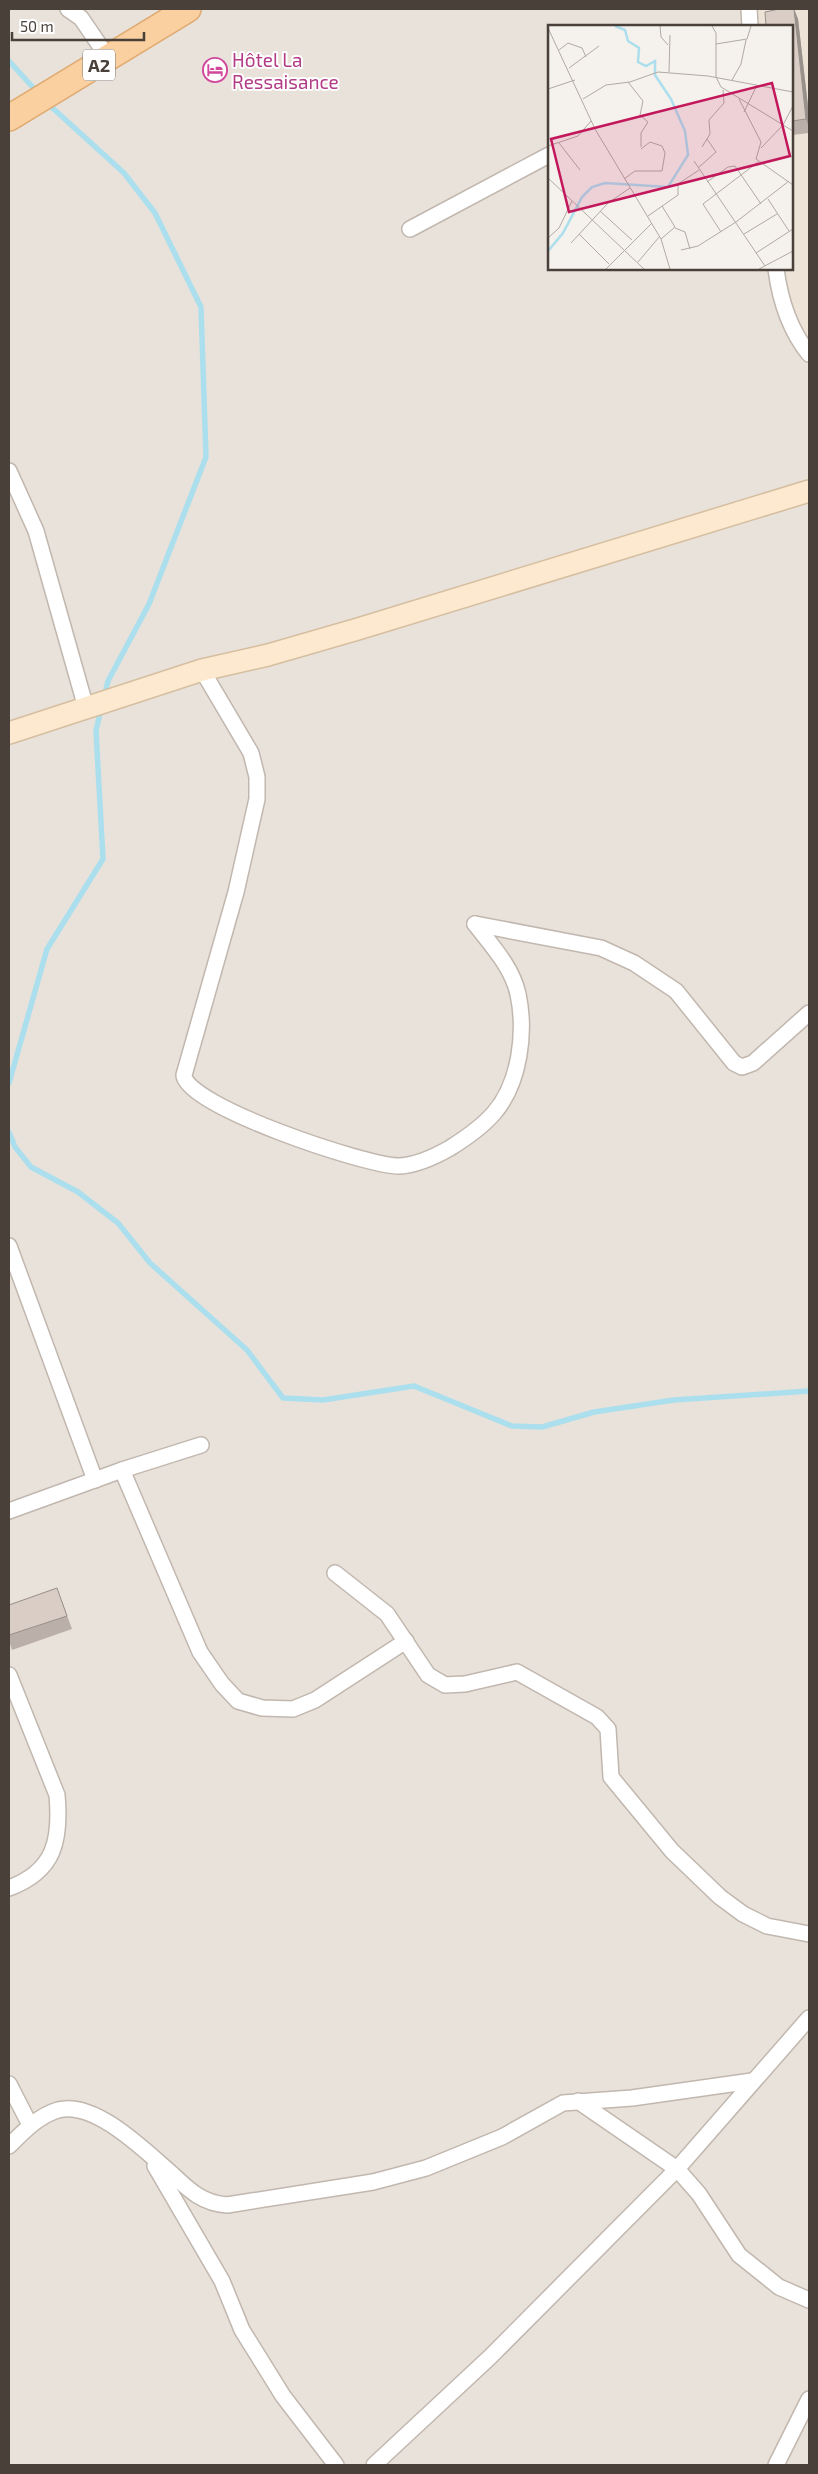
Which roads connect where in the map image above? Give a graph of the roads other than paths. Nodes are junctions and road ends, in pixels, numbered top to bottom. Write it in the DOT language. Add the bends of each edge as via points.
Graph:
graph roads {
  1 [pos="68,9"];
  2 [pos="188,9"];
  3 [pos="749,9"];
  4 [pos="750,25"];
  5 [pos="109,58"];
  6 [pos="9,118"];
  7 [pos="548,156"];
  8 [pos="410,229"];
  9 [pos="776,270"];
  10 [pos="809,354"];
  11 [pos="9,471"];
  12 [pos="809,492"];
  13 [pos="202,670"];
  14 [pos="86,708"];
  15 [pos="9,733"];
  16 [pos="809,1013"];
  17 [pos="9,1246"];
  18 [pos="201,1445"];
  19 [pos="122,1470"];
  20 [pos="95,1480"];
  21 [pos="9,1511"];
  22 [pos="336,1572"];
  23 [pos="406,1642"];
  24 [pos="9,1676"];
  25 [pos="9,1888"];
  26 [pos="809,1934"];
  27 [pos="809,2018"];
  28 [pos="752,2081"];
  29 [pos="9,2084"];
  30 [pos="578,2101"];
  31 [pos="30,2125"];
  32 [pos="9,2146"];
  33 [pos="149,2154"];
  34 [pos="677,2169"];
  35 [pos="809,2300"];
  36 [pos="809,2398"];
  37 [pos="336,2465"];
  38 [pos="374,2465"];
  39 [pos="776,2465"];
  1 -- 5 [label="street" via="81,18"];
  2 -- 5 [label="main road, A2"];
  3 -- 4 [label="street"];
  5 -- 6 [label="main road, A2"];
  7 -- 8 [label="street"];
  9 -- 10 [label="street" via="788,320"];
  11 -- 14 [label="street" via="36,531"];
  12 -- 13 [label="street" via="367,626 268,655"];
  13 -- 14 [label="street"];
  13 -- 16 [label="street" via="251,753 257,777 257,799 247,850 184,1075 188,1086 203,1096 315,1146 369,1162 401,1166 422,1161 468,1137 494,1113 507,1093 522,1034 518,994 507,966 475,924 601,948 634,963 676,991 734,1063 742,1067 753,1063"];
  14 -- 15 [label="street"];
  17 -- 20 [label="street"];
  18 -- 19 [label="street"];
  19 -- 20 [label="street"];
  19 -- 23 [label="street" via="200,1652 238,1701 262,1708 293,1709 315,1700"];
  20 -- 21 [label="street"];
  22 -- 23 [label="street" via="387,1614"];
  23 -- 26 [label="street" via="428,1675 445,1685 466,1684 517,1672 597,1717 608,1729 611,1777 672,1851 720,1897 743,1914 767,1926"];
  24 -- 25 [label="street" via="57,1795 59,1816 56,1845 43,1868"];
  27 -- 28 [label="street"];
  28 -- 30 [label="street" via="632,2098"];
  28 -- 34 [label="street"];
  29 -- 31 [label="street"];
  30 -- 33 [label="street" via="563,2103 502,2137 426,2168 373,2182 244,2204 213,2204 199,2198"];
  30 -- 34 [label="street"];
  31 -- 32 [label="street"];
  31 -- 33 [label="street" via="58,2110 77,2109 92,2113"];
  33 -- 37 [label="street" via="222,2281 248,2338 283,2396"];
  34 -- 35 [label="street" via="699,2194 739,2254 779,2287"];
  34 -- 38 [label="street" via="490,2357"];
  36 -- 39 [label="street"];
}
